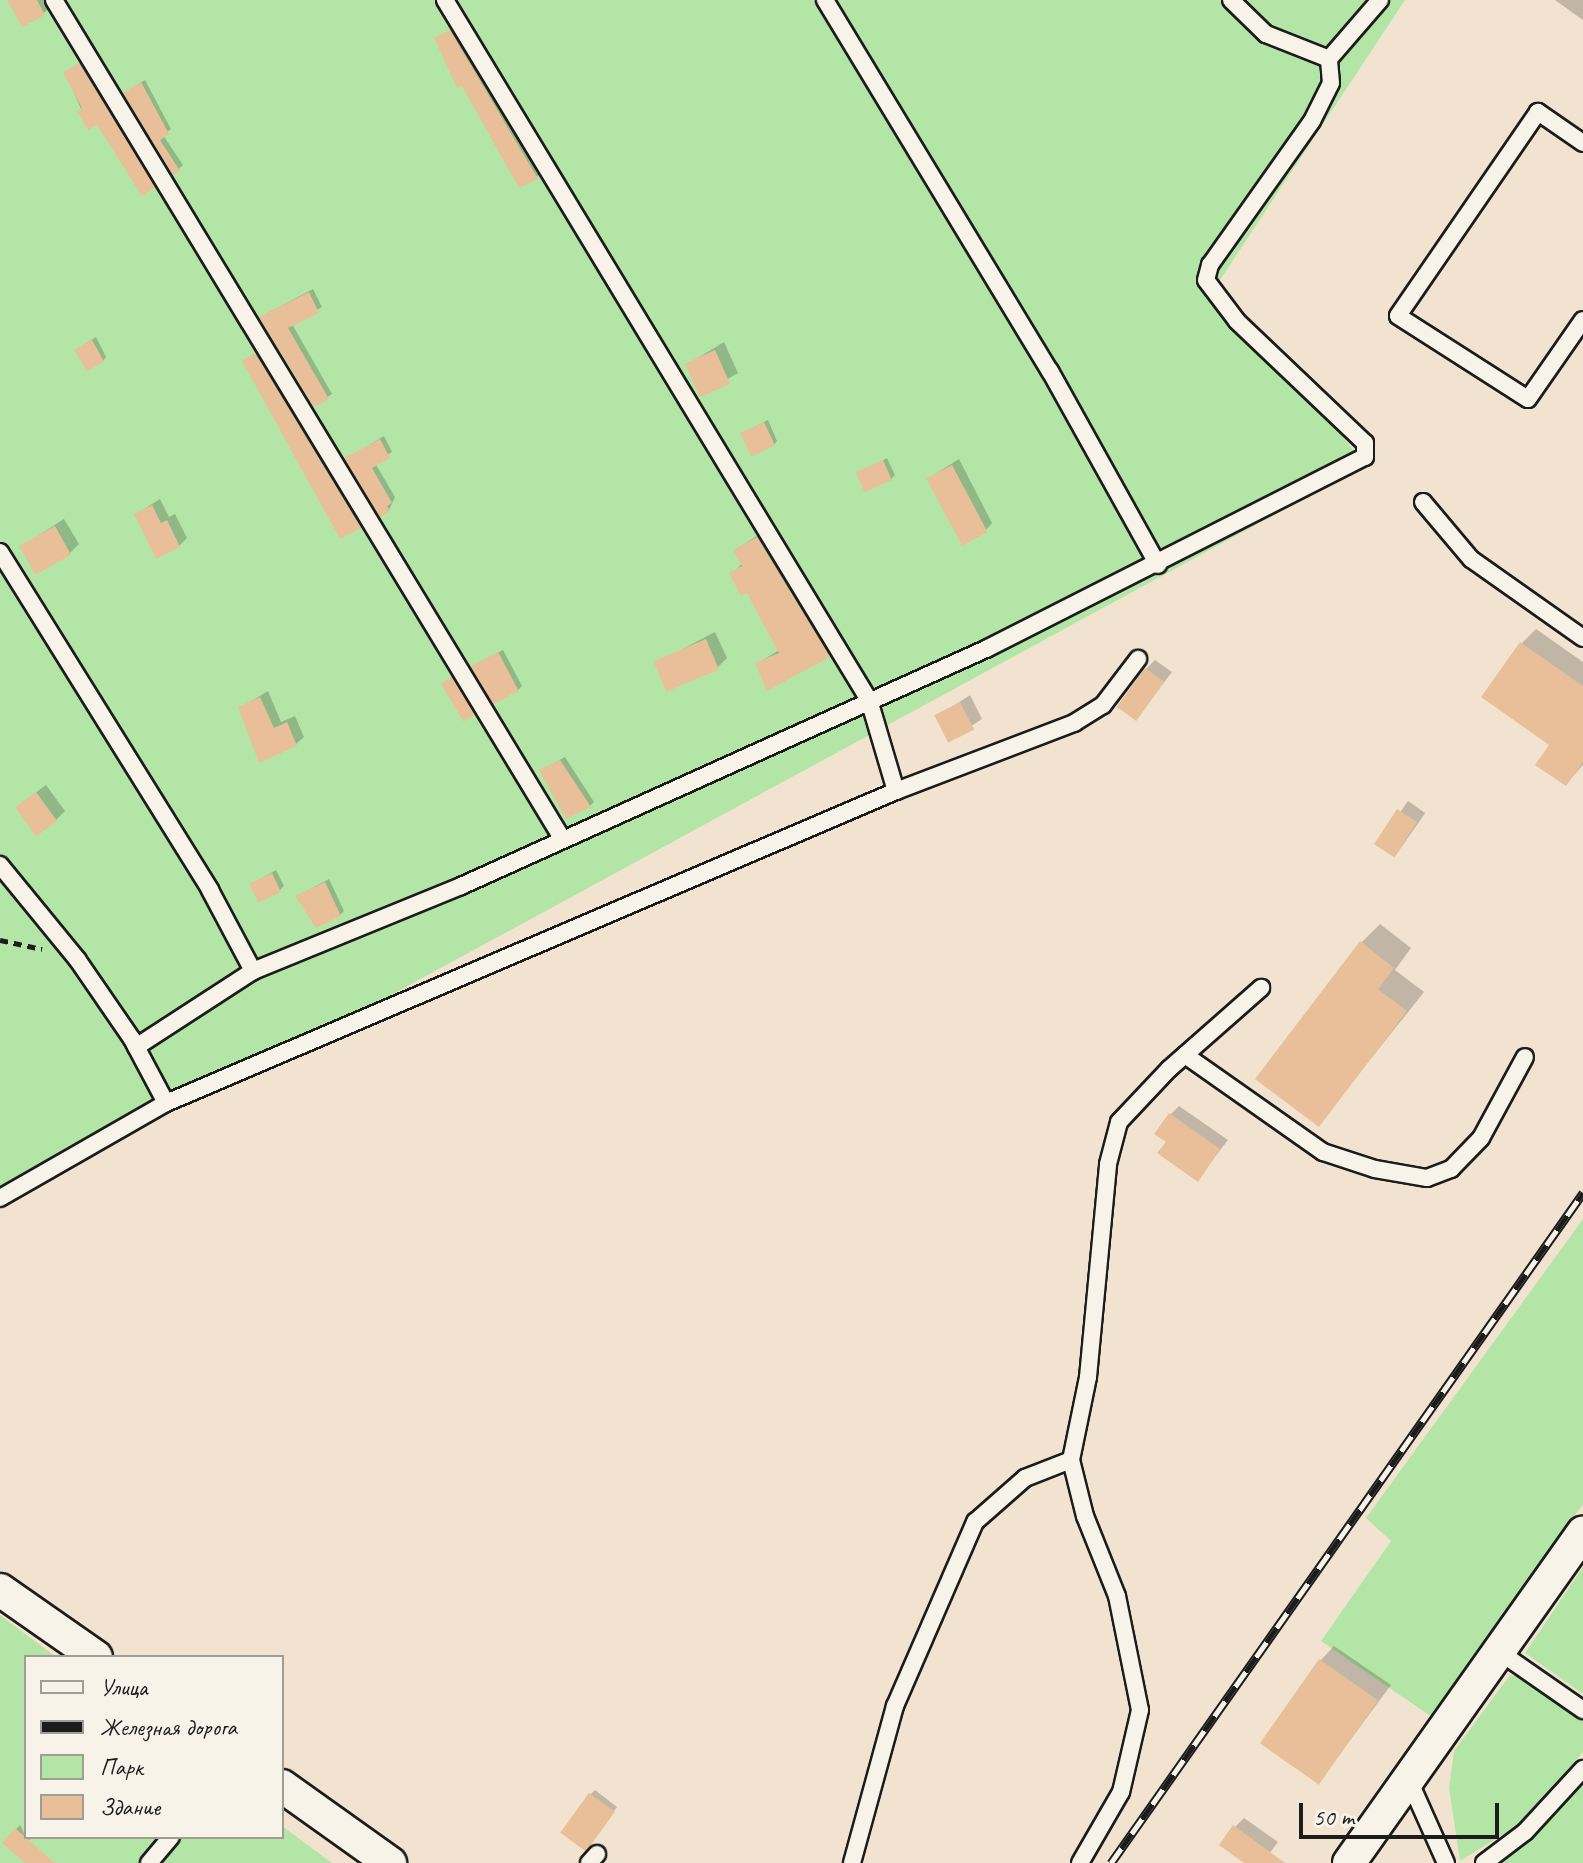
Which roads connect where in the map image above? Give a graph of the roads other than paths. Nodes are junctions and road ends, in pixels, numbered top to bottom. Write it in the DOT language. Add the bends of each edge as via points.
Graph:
graph roads {
  1 [pos="54,0"];
  2 [pos="445,0"];
  3 [pos="825,0"];
  4 [pos="1231,0"];
  5 [pos="1380,0"];
  6 [pos="1329,59"];
  7 [pos="1583,143"];
  8 [pos="1583,320"];
  9 [pos="1423,502"];
  10 [pos="0,552"];
  11 [pos="1158,565"];
  12 [pos="1583,638"];
  13 [pos="1138,659"];
  14 [pos="869,700"];
  15 [pos="896,791"];
  16 [pos="562,838"];
  17 [pos="0,865"];
  18 [pos="253,971"];
  19 [pos="1261,988"];
  20 [pos="136,1047"];
  21 [pos="1185,1055"];
  22 [pos="1525,1057"];
  23 [pos="166,1103"];
  24 [pos="0,1198"];
  25 [pos="1071,1460"];
  26 [pos="1583,1533"];
  27 [pos="0,1590"];
  28 [pos="1501,1653"];
  29 [pos="93,1655"];
  30 [pos="1583,1710"];
  31 [pos="1583,1769"];
  32 [pos="1408,1778"];
  33 [pos="284,1787"];
  34 [pos="169,1839"];
  35 [pos="149,1863"];
  36 [pos="390,1863"];
  37 [pos="852,1863"];
  38 [pos="1080,1863"];
  39 [pos="1349,1863"];
  40 [pos="1446,1863"];
  41 [pos="1484,1863"];
  1 -- 16 [label="lane"];
  2 -- 14 [label="lane"];
  3 -- 11 [label="lane" via="1050,371"];
  4 -- 6 [label="lane" via="1266,34"];
  5 -- 6 [label="lane"];
  6 -- 11 [label="lane" via="1331,83 1312,121 1210,265 1206,280 1213,296 1237,321 1365,443 1365,457"];
  7 -- 8 [label="lane" via="1538,112 1398,316 1528,399"];
  9 -- 12 [label="lane" via="1471,559"];
  10 -- 18 [label="lane" via="210,890"];
  11 -- 14 [label="lane"];
  13 -- 15 [label="lane" via="1103,705 1074,723"];
  14 -- 15 [label="lane"];
  14 -- 16 [label="lane"];
  15 -- 23 [label="lane"];
  16 -- 18 [label="lane"];
  17 -- 20 [label="lane" via="77,959"];
  18 -- 20 [label="lane"];
  19 -- 21 [label="lane"];
  20 -- 23 [label="lane"];
  21 -- 22 [label="lane" via="1323,1152 1427,1178 1451,1169 1481,1138"];
  21 -- 25 [label="lane" via="1119,1122 1108,1164 1088,1377"];
  23 -- 24 [label="lane"];
  25 -- 37 [label="lane" via="1025,1478 975,1522 895,1706"];
  25 -- 38 [label="lane" via="1085,1516 1117,1596 1140,1710 1121,1792"];
  26 -- 28 [label="street"];
  27 -- 29 [label="street"];
  28 -- 30 [label="lane"];
  28 -- 32 [label="street"];
  31 -- 41 [label="lane" via="1525,1832"];
  32 -- 39 [label="street"];
  32 -- 40 [label="lane"];
  33 -- 36 [label="street"];
  34 -- 35 [label="lane"];
}
